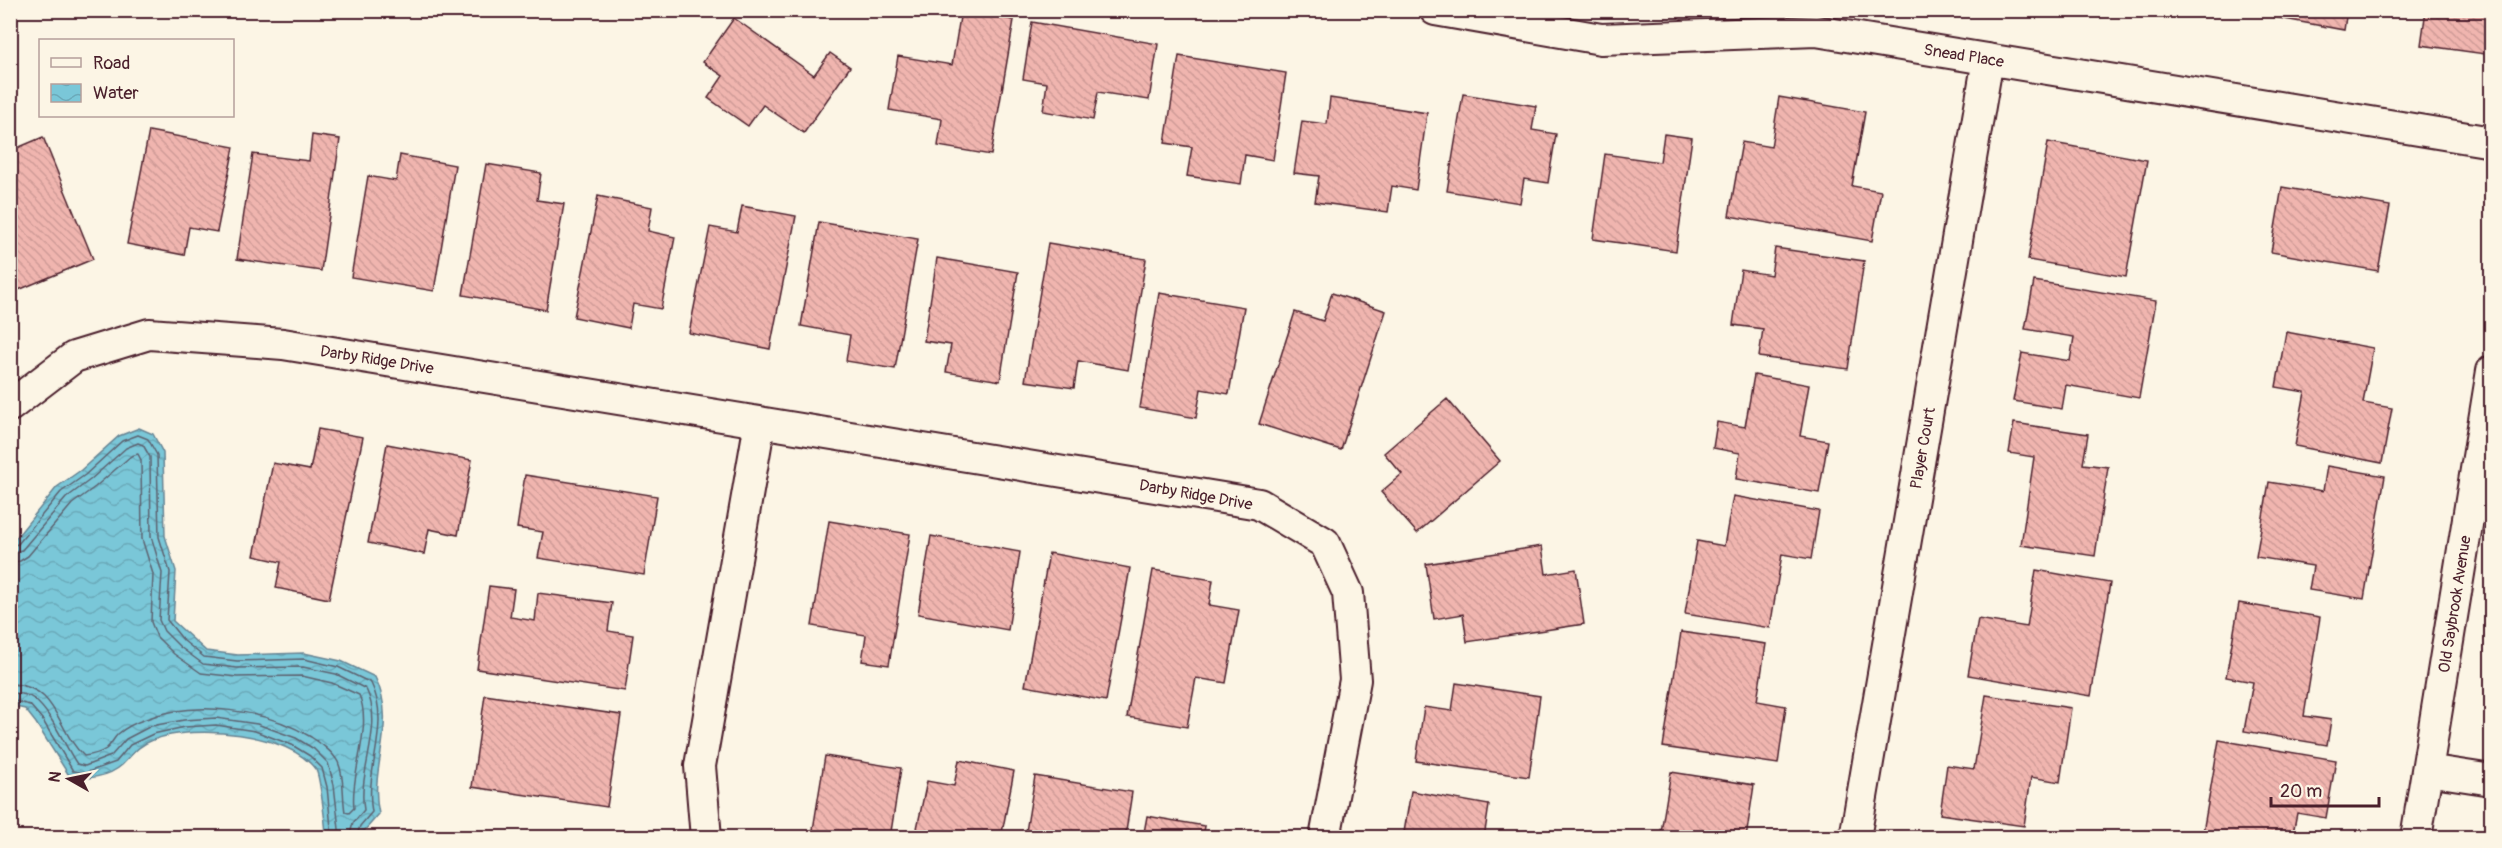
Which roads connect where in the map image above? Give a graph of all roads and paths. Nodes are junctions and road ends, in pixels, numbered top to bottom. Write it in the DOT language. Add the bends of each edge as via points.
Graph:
graph roads {
  1 [pos="1435,10"];
  2 [pos="1988,59"];
  3 [pos="2492,142"];
  4 [pos="2492,371"];
  5 [pos="10,406"];
  6 [pos="760,422"];
  7 [pos="2427,770"];
  8 [pos="2492,780"];
  9 [pos="706,837"];
  10 [pos="1325,837"];
  11 [pos="1855,837"];
  12 [pos="2416,837"];
  1 -- 2 [label="street, Snead Place" via="1601,39 1816,31"];
  2 -- 3 [label="street, Snead Place"];
  2 -- 11 [label="street, Player Court"];
  4 -- 7 [label="street, Old Saybrook Avenue"];
  5 -- 6 [label="street, Darby Ridge Drive" via="74,357 149,334 283,344"];
  6 -- 9 [label="street" via="700,766"];
  6 -- 10 [label="street, Darby Ridge Drive" via="1259,504 1325,543 1348,593 1355,680"];
  7 -- 8 [label="street"];
  7 -- 12 [label="street, Old Saybrook Avenue"];
}
